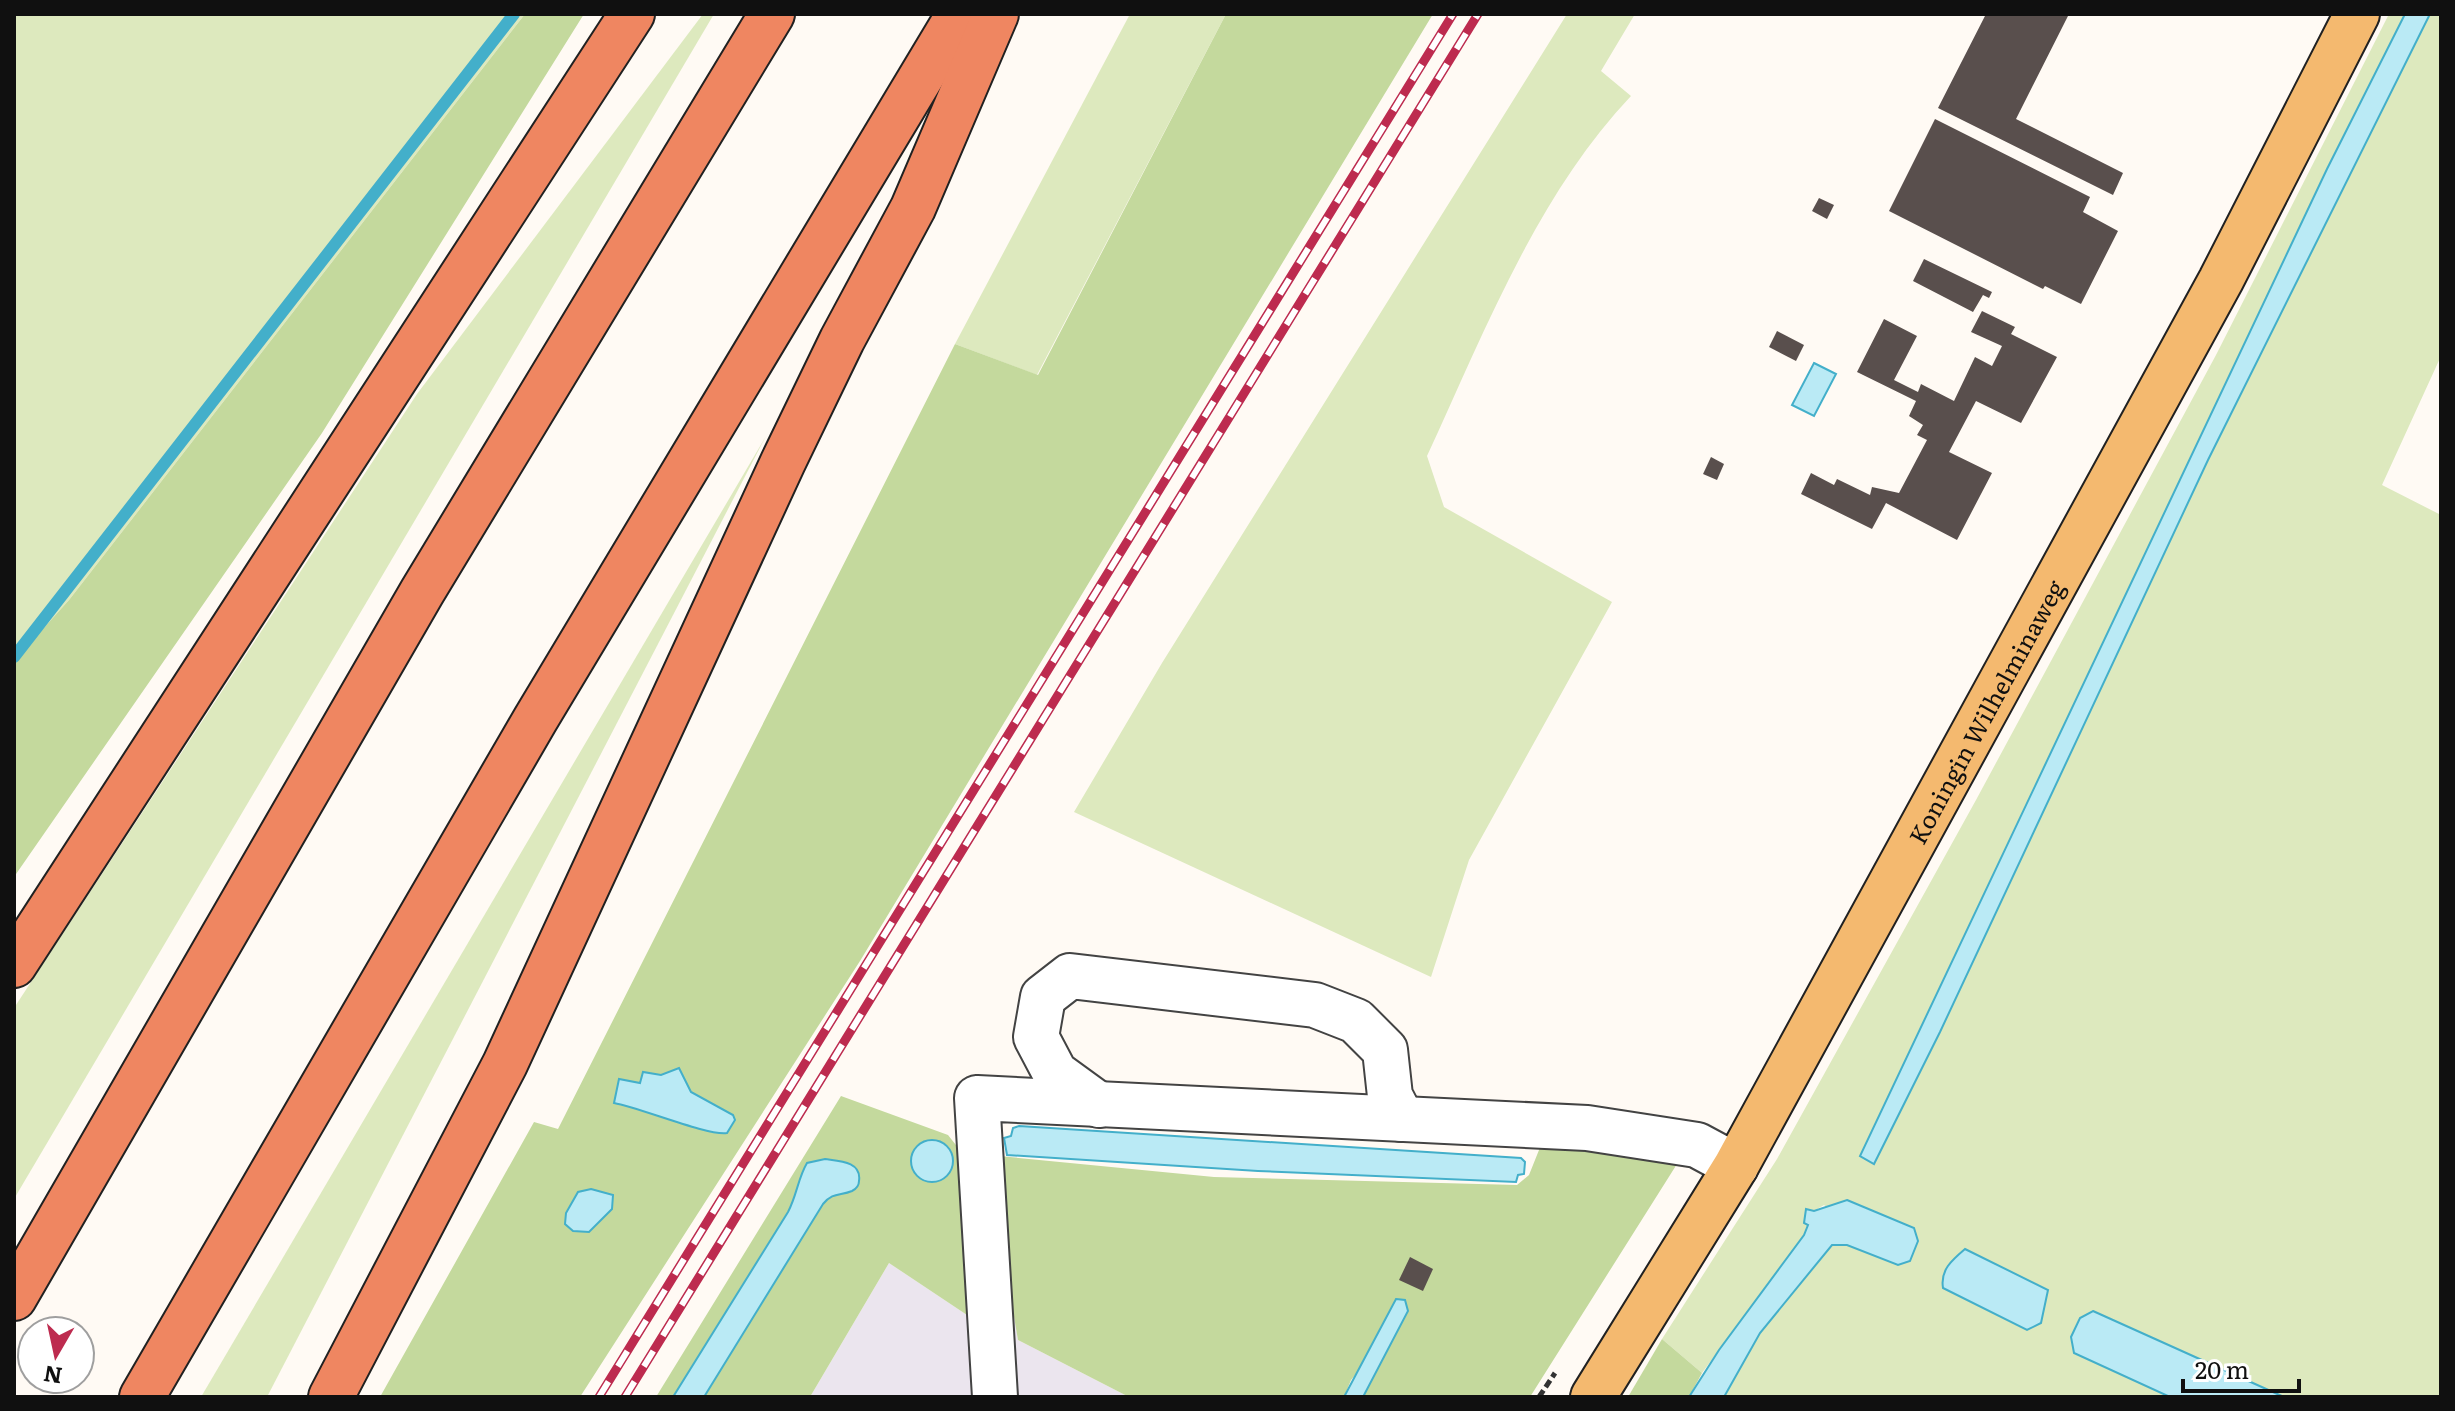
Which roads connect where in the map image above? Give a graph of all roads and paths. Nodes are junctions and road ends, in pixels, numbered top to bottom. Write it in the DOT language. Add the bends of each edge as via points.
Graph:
graph roads {
  1 [pos="632,14"];
  2 [pos="772,14"];
  3 [pos="959,14"];
  4 [pos="996,14"];
  5 [pos="2357,14"];
  6 [pos="14,965"];
  7 [pos="1099,1105"];
  8 [pos="1402,1119"];
  9 [pos="1736,1166"];
  10 [pos="14,1298"];
  11 [pos="142,1397"];
  12 [pos="331,1397"];
  13 [pos="995,1397"];
  14 [pos="1593,1397"];
  1 -- 6 [label="highway"];
  2 -- 10 [label="highway" via="422,592"];
  3 -- 11 [label="highway" via="535,720"];
  4 -- 12 [label="highway" via="913,208 783,462 505,1064"];
  5 -- 9 [label="main road, Koningin Wilhelminaweg" via="2221,280"];
  7 -- 8 [label="street"];
  7 -- 8 [label="street" via="1055,1073 1036,1037 1043,997 1070,976 1315,1005 1356,1021 1385,1050 1390,1096"];
  7 -- 13 [label="street" via="977,1098"];
  8 -- 9 [label="street" via="1587,1128 1697,1145"];
  9 -- 14 [label="main road, Koningin Wilhelminaweg"];
}
